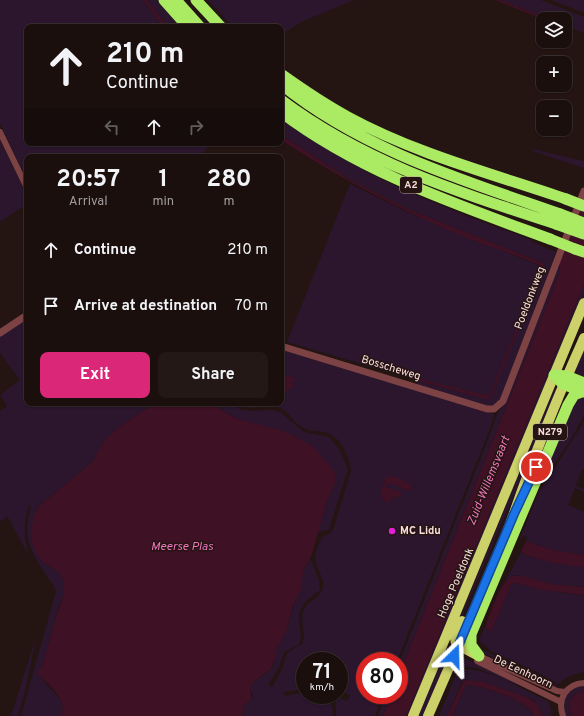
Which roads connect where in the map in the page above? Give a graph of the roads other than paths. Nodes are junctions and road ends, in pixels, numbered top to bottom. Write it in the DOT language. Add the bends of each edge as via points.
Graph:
graph roads {
  1 [pos="164,0"];
  2 [pos="176,0"];
  3 [pos="196,0"];
  4 [pos="185,24"];
  5 [pos="197,24"];
  6 [pos="218,24"];
  7 [pos="284,76"];
  8 [pos="284,86"];
  9 [pos="284,102"];
  10 [pos="284,114"];
  11 [pos="0,134"];
  12 [pos="24,182"];
  13 [pos="584,191"];
  14 [pos="584,206"];
  15 [pos="558,219"];
  16 [pos="584,223"];
  17 [pos="584,234"];
  18 [pos="584,252"];
  19 [pos="584,304"];
  20 [pos="24,317"];
  21 [pos="0,333"];
  22 [pos="584,338"];
  23 [pos="284,347"];
  24 [pos="554,375"];
  25 [pos="565,380"];
  26 [pos="582,389"];
  27 [pos="494,409"];
  28 [pos="529,469"];
  29 [pos="514,514"];
  30 [pos="449,631"];
  31 [pos="478,658"];
  32 [pos="584,683"];
  33 [pos="565,692"];
  34 [pos="560,702"];
  35 [pos="413,716"];
  36 [pos="428,716"];
  37 [pos="563,716"];
  1 -- 4 [label="highway"];
  2 -- 5 [label="highway"];
  3 -- 6 [label="highway"];
  7 -- 14 [label="highway, bridge" via="347,116 387,136"];
  8 -- 15 [label="highway, A2" via="318,110 378,145"];
  9 -- 15 [label="highway, A2" via="334,136 401,170 471,196"];
  10 -- 18 [label="highway, A2, bridge" via="328,143 370,166 465,207"];
  11 -- 12 [label="street"];
  13 -- 27 [label="street, Poeldonkweg" via="502,401"];
  15 -- 16 [label="highway, A2, bridge"];
  15 -- 17 [label="highway, A2, bridge"];
  19 -- 24 [label="highway, Hoge Poeldonk / N279"];
  20 -- 21 [label="street"];
  22 -- 25 [label="highway, N279"];
  23 -- 27 [label="street, Bosscheweg"];
  24 -- 25 [label="highway"];
  24 -- 30 [label="highway, Hoge Poeldonk / N279"];
  25 -- 26 [label="highway"];
  25 -- 28 [label="highway, N279"];
  26 -- 29 [label="highway, N279" via="568,392 564,398 531,480"];
  26 -- 31 [label="highway, N279" via="570,401 471,634 471,645"];
  28 -- 29 [label="highway, N279"];
  28 -- 31 [label="highway, N279" via="507,513 455,638 458,646"];
  29 -- 36 [label="highway, N279, bridge"];
  30 -- 31 [label="highway" via="450,648"];
  30 -- 35 [label="highway, Hoge Poeldonk / N279"];
  31 -- 33 [label="street, De Eenhoorn"];
  31 -- 34 [label="street, De Eenhoorn"];
  32 -- 33 [label="street"];
  33 -- 34 [label="street"];
  34 -- 37 [label="street"];
}
